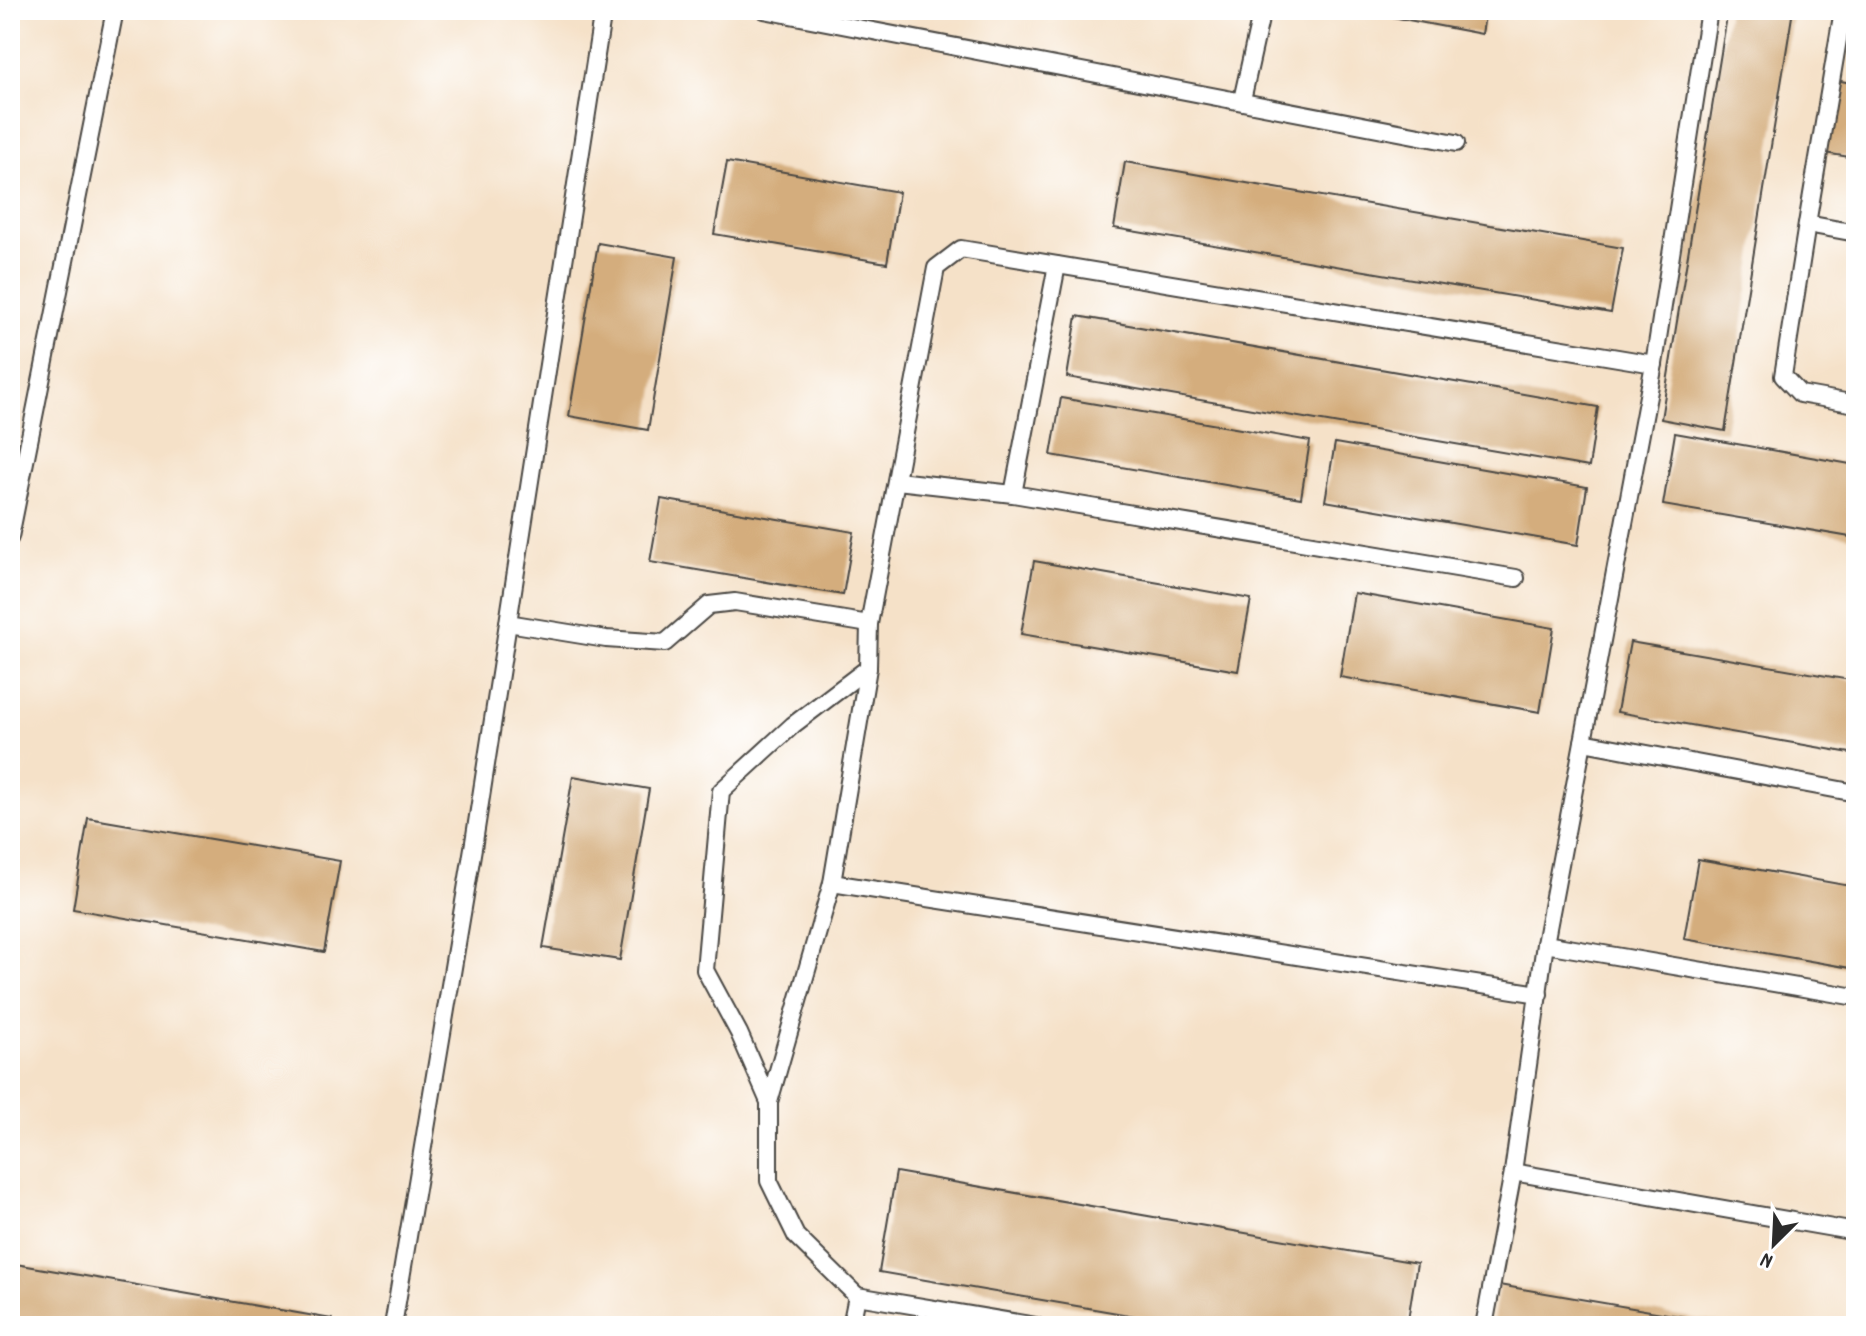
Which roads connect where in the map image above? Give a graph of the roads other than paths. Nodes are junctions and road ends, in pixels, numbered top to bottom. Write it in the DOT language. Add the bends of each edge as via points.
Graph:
graph roads {
  1 [pos="115,10"];
  2 [pos="603,10"];
  3 [pos="764,10"];
  4 [pos="1262,10"];
  5 [pos="1709,10"];
  6 [pos="1843,10"];
  7 [pos="1242,100"];
  8 [pos="1456,143"];
  9 [pos="1807,224"];
  10 [pos="1856,233"];
  11 [pos="1057,265"];
  12 [pos="1654,364"];
  13 [pos="1856,404"];
  14 [pos="897,481"];
  15 [pos="1013,494"];
  16 [pos="10,537"];
  17 [pos="1516,578"];
  18 [pos="508,623"];
  19 [pos="869,624"];
  20 [pos="868,668"];
  21 [pos="1583,742"];
  22 [pos="1856,793"];
  23 [pos="832,883"];
  24 [pos="1545,944"];
  25 [pos="1539,994"];
  26 [pos="1856,997"];
  27 [pos="769,1102"];
  28 [pos="1513,1172"];
  29 [pos="1856,1232"];
  30 [pos="857,1296"];
  31 [pos="393,1326"];
  32 [pos="851,1326"];
  33 [pos="1036,1326"];
  34 [pos="1484,1326"];
  1 -- 16 [label="lane"];
  2 -- 18 [label="lane"];
  3 -- 7 [label="lane"];
  4 -- 7 [label="lane"];
  5 -- 12 [label="lane"];
  6 -- 9 [label="lane"];
  7 -- 8 [label="lane"];
  9 -- 10 [label="lane"];
  9 -- 13 [label="lane" via="1783,376 1800,394"];
  11 -- 12 [label="lane"];
  11 -- 14 [label="lane" via="961,249 936,268"];
  11 -- 15 [label="lane"];
  12 -- 21 [label="lane"];
  14 -- 15 [label="lane"];
  14 -- 19 [label="lane"];
  15 -- 17 [label="lane"];
  18 -- 19 [label="lane" via="665,643 709,605 735,602"];
  18 -- 31 [label="lane"];
  19 -- 20 [label="lane"];
  20 -- 23 [label="lane"];
  20 -- 27 [label="lane" via="793,725 721,791 705,970"];
  21 -- 22 [label="lane"];
  21 -- 24 [label="lane"];
  23 -- 25 [label="lane"];
  23 -- 27 [label="lane"];
  24 -- 25 [label="lane"];
  24 -- 26 [label="lane"];
  25 -- 28 [label="lane"];
  27 -- 30 [label="lane" via="769,1181 796,1236"];
  28 -- 29 [label="lane"];
  28 -- 34 [label="lane"];
  30 -- 32 [label="lane"];
  30 -- 33 [label="lane"];
}
